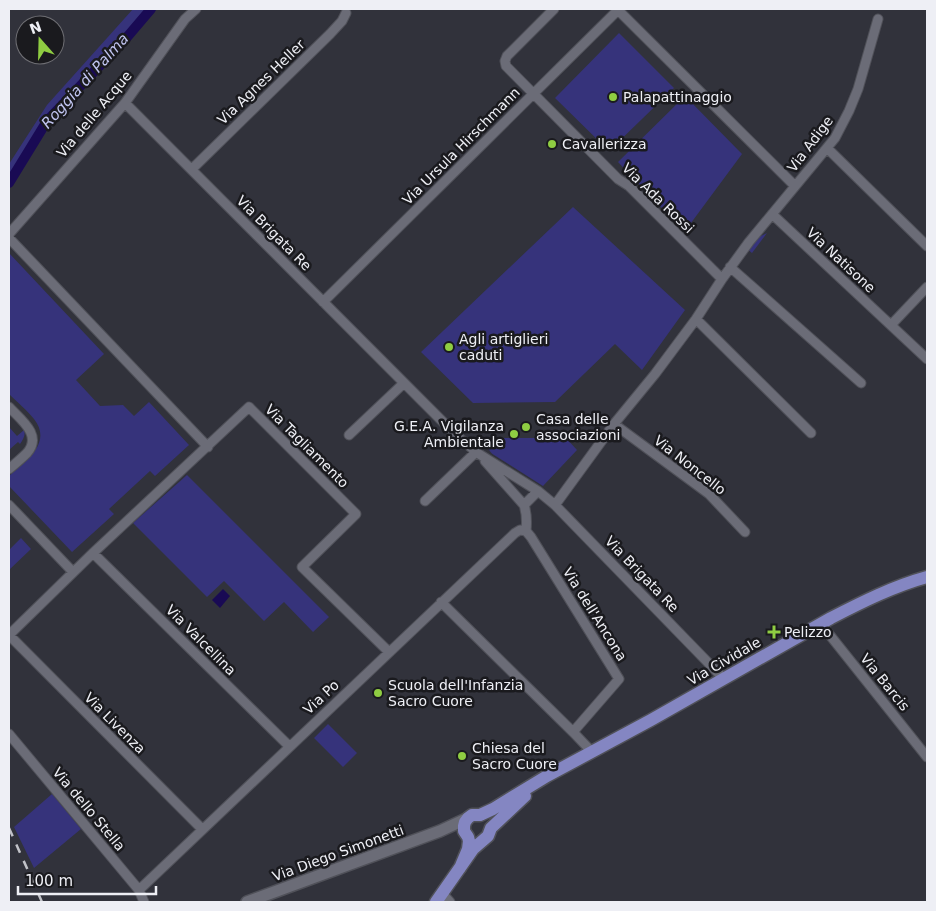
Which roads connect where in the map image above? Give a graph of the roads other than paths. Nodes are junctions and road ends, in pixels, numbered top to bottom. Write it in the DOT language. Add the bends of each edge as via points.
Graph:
graph roads {
  1 [pos="196,9"];
  2 [pos="554,9"];
  3 [pos="617,9"];
  4 [pos="346,13"];
  5 [pos="878,19"];
  6 [pos="533,94"];
  7 [pos="125,103"];
  8 [pos="827,148"];
  9 [pos="192,169"];
  10 [pos="795,186"];
  11 [pos="772,214"];
  12 [pos="9,234"];
  13 [pos="9,238"];
  14 [pos="927,246"];
  15 [pos="730,267"];
  16 [pos="722,279"];
  17 [pos="927,286"];
  18 [pos="323,302"];
  19 [pos="696,319"];
  20 [pos="890,326"];
  21 [pos="927,359"];
  22 [pos="861,383"];
  23 [pos="404,384"];
  24 [pos="9,407"];
  25 [pos="614,424"];
  26 [pos="811,433"];
  27 [pos="349,435"];
  28 [pos="208,447"];
  29 [pos="478,453"];
  30 [pos="9,469"];
  31 [pos="509,473"];
  32 [pos="502,481"];
  33 [pos="538,491"];
  34 [pos="425,501"];
  35 [pos="9,505"];
  36 [pos="524,505"];
  37 [pos="555,505"];
  38 [pos="526,531"];
  39 [pos="745,532"];
  40 [pos="93,553"];
  41 [pos="73,572"];
  42 [pos="925,578"];
  43 [pos="441,602"];
  44 [pos="821,624"];
  45 [pos="9,635"];
  46 [pos="389,652"];
  47 [pos="724,679"];
  48 [pos="573,732"];
  49 [pos="9,734"];
  50 [pos="290,746"];
  51 [pos="592,752"];
  52 [pos="927,757"];
  53 [pos="547,776"];
  54 [pos="474,816"];
  55 [pos="202,829"];
  56 [pos="440,831"];
  57 [pos="488,833"];
  58 [pos="467,836"];
  59 [pos="460,868"];
  60 [pos="139,890"];
  61 [pos="441,900"];
  62 [pos="144,902"];
  63 [pos="247,902"];
  1 -- 7 [label="street, Via delle Acque" via="185,19"];
  2 -- 6 [label="street, Via Ada Rossi" via="505,59 506,66"];
  3 -- 6 [label="street, Via Ursula Hirschmann"];
  3 -- 10 [label="street"];
  4 -- 9 [label="street, Via Agnes Heller" via="342,21"];
  5 -- 8 [label="street, Via Adige" via="858,89"];
  6 -- 16 [label="street, Via Ada Rossi"];
  6 -- 18 [label="street, Via Ursula Hirschmann"];
  7 -- 9 [label="street, Via Brigata Re"];
  7 -- 12 [label="street, Via delle Acque"];
  8 -- 10 [label="street, Via Adige"];
  8 -- 14 [label="street"];
  9 -- 18 [label="street, Via Brigata Re"];
  10 -- 11 [label="street, Via Adige"];
  11 -- 15 [label="street, Via Adige"];
  11 -- 20 [label="street, Via Natisone"];
  13 -- 28 [label="street"];
  15 -- 16 [label="street, Via Adige"];
  15 -- 22 [label="street"];
  16 -- 19 [label="street, Via Adige"];
  17 -- 20 [label="street"];
  18 -- 23 [label="street, Via Brigata Re"];
  19 -- 25 [label="street, Via Adige"];
  19 -- 26 [label="street"];
  20 -- 21 [label="street, Via Natisone"];
  23 -- 27 [label="street"];
  23 -- 29 [label="street, Via Brigata Re"];
  24 -- 30 [label="street" via="28,427 32,439 27,452"];
  25 -- 37 [label="street, Via Adige"];
  25 -- 39 [label="street, Via Noncello" via="709,494"];
  28 -- 40 [label="street, Via Tagliamento"];
  28 -- 46 [label="street, Via Tagliamento" via="249,407 356,514 302,567"];
  29 -- 31 [label="street, Via Brigata Re"];
  29 -- 32 [label="street, Via Brigata Re"];
  29 -- 34 [label="street"];
  31 -- 32 [label="street"];
  31 -- 33 [label="street, Via Brigata Re"];
  32 -- 36 [label="street, Via Brigata Re"];
  33 -- 36 [label="street"];
  33 -- 37 [label="street, Via Brigata Re"];
  35 -- 41 [label="street"];
  36 -- 38 [label="street"];
  37 -- 47 [label="street, Via Brigata Re"];
  38 -- 43 [label="street, Via Po" via="514,533"];
  38 -- 48 [label="street, Via dell'Ancona" via="619,679"];
  40 -- 41 [label="street, Via Tagliamento"];
  40 -- 50 [label="street, Via Valcellina"];
  41 -- 45 [label="street, Via Tagliamento"];
  42 -- 44 [label="main road, Via Cividale" via="909,582"];
  43 -- 46 [label="street, Via Po"];
  43 -- 48 [label="street"];
  44 -- 47 [label="main road, Via Cividale"];
  44 -- 52 [label="street, Via Barcis"];
  45 -- 55 [label="street, Via Livenza"];
  46 -- 50 [label="street, Via Po"];
  47 -- 51 [label="main road, Via Cividale"];
  48 -- 51 [label="street"];
  49 -- 60 [label="street, Via dello Stella"];
  50 -- 55 [label="street, Via Po"];
  51 -- 53 [label="main road, Via Cividale"];
  53 -- 54 [label="main road, Via Cividale" via="493,809"];
  53 -- 57 [label="main road, Via Cividale"];
  54 -- 56 [label="main road, Via Diego Simonetti"];
  54 -- 57 [label="main road" via="488,820"];
  54 -- 58 [label="main road, Via Cividale" via="464,826"];
  55 -- 60 [label="street, Via Po"];
  56 -- 58 [label="main road, Via Diego Simonetti" via="453,830"];
  56 -- 63 [label="main road, Via Diego Simonetti"];
  57 -- 58 [label="main road" via="479,841"];
  57 -- 59 [label="main road, Via Cividale"];
  58 -- 59 [label="main road, Via Cividale" via="468,849"];
  59 -- 61 [label="main road, Via Cividale"];
  60 -- 62 [label="street, Via dello Stella"];
}
